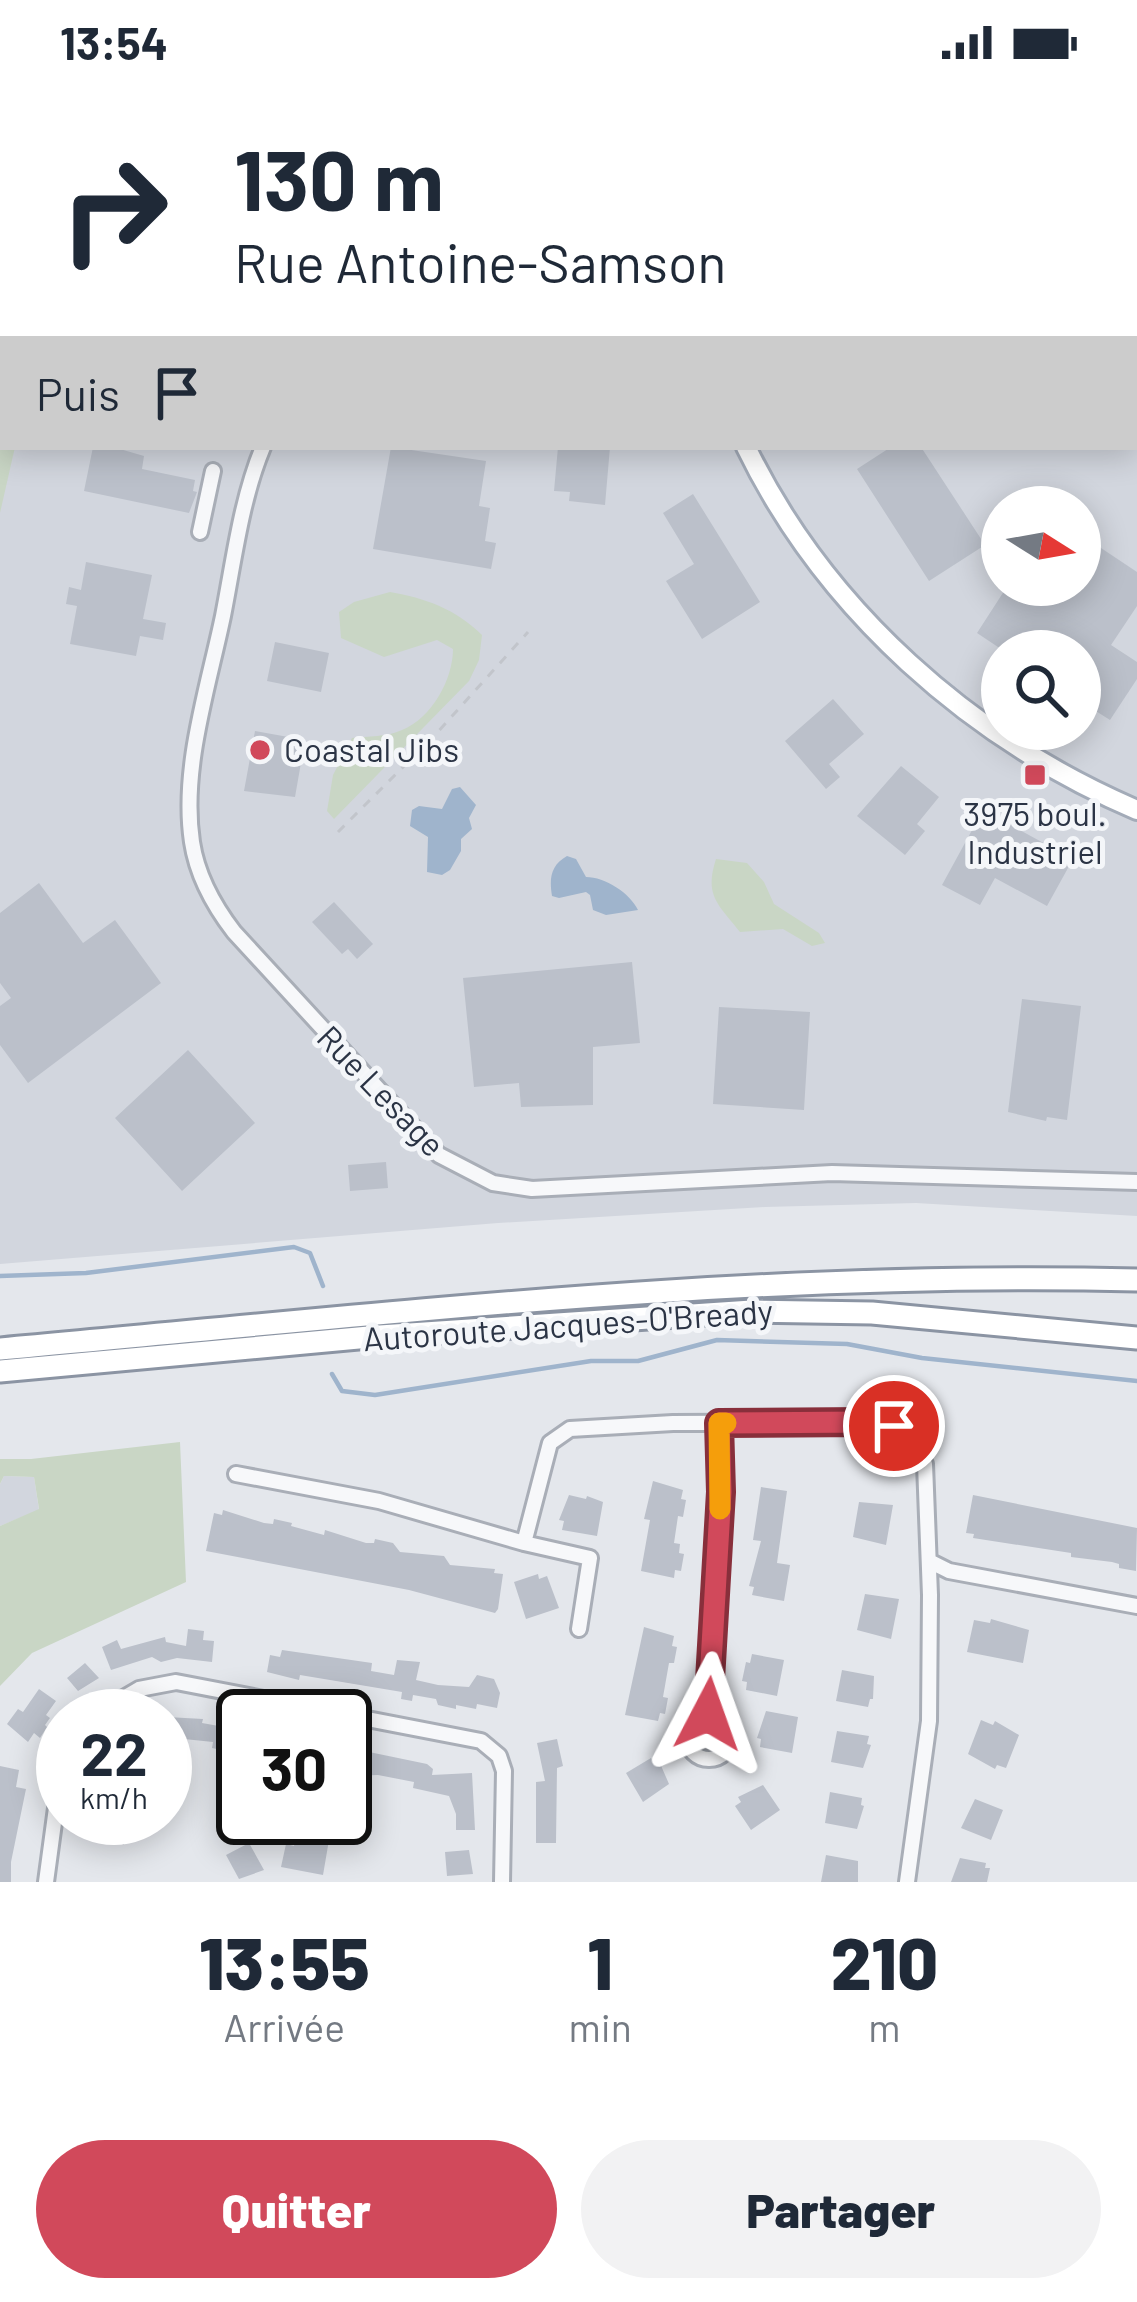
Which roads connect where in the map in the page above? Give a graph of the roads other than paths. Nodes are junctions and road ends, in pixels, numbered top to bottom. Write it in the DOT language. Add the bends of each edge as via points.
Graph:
graph roads {
  1 [pos="262,450"];
  2 [pos="748,450"];
  3 [pos="213,470"];
  4 [pos="200,532"];
  5 [pos="1137,809"];
  6 [pos="1137,1182"];
  7 [pos="1137,1280"];
  8 [pos="1137,1338"];
  9 [pos="3,1348"];
  10 [pos="56,1366"];
  11 [pos="0,1371"];
  12 [pos="0,1381"];
  13 [pos="719,1423"];
  14 [pos="236,1474"];
  15 [pos="524,1543"];
  16 [pos="929,1561"];
  17 [pos="1137,1606"];
  18 [pos="580,1629"];
  19 [pos="139,1689"];
  20 [pos="708,1714"];
  21 [pos="51,1845"];
  22 [pos="46,1882"];
  23 [pos="502,1882"];
  24 [pos="908,1882"];
  1 -- 6 [label="street, Rue Lesage" via="196,752 196,864 234,932 439,1155 493,1183 532,1189 832,1173"];
  2 -- 5 [label="main road" via="813,558 909,662 994,730"];
  3 -- 4 [label="street"];
  7 -- 9 [label="highway, Autoroute Jacques-O'Bready" via="649,1293"];
  8 -- 10 [label="highway, Autoroute Jacques-O'Bready" via="872,1313 752,1311"];
  10 -- 11 [label="highway, Autoroute Jacques-O'Bready"];
  10 -- 12 [label="highway"];
  13 -- 15 [label="street" via="585,1426 558,1435"];
  13 -- 16 [label="street" via="867,1422 904,1432 925,1464"];
  13 -- 20 [label="street"];
  14 -- 15 [label="street" via="379,1501"];
  15 -- 18 [label="street" via="590,1558"];
  16 -- 17 [label="street"];
  16 -- 24 [label="street" via="929,1720"];
  19 -- 23 [label="street" via="176,1682 481,1741 503,1771"];
  21 -- 22 [label="street"];
}
